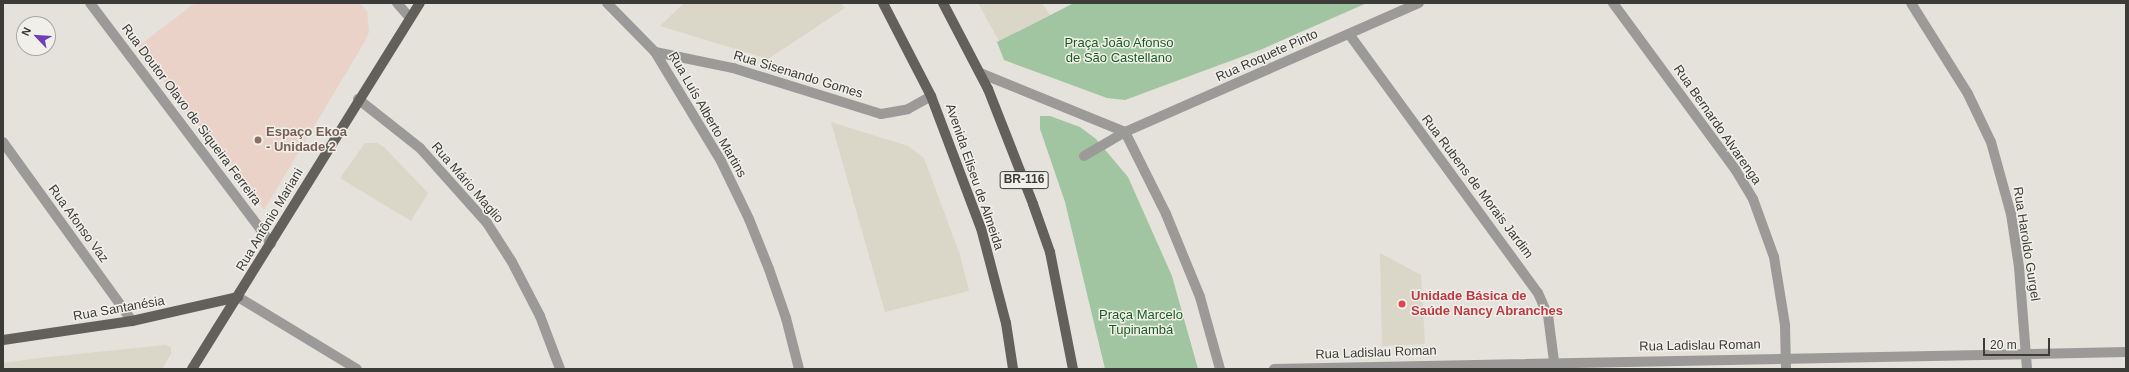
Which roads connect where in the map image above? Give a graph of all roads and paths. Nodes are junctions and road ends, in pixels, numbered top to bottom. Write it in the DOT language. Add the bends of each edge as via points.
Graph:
graph roads {
  1 [pos="90,3"];
  2 [pos="397,3"];
  3 [pos="420,3"];
  4 [pos="608,3"];
  5 [pos="883,3"];
  6 [pos="943,3"];
  7 [pos="1419,3"];
  8 [pos="1613,3"];
  9 [pos="1911,3"];
  10 [pos="410,18"];
  11 [pos="1349,34"];
  12 [pos="655,52"];
  13 [pos="980,73"];
  14 [pos="931,96"];
  15 [pos="358,99"];
  16 [pos="1125,132"];
  17 [pos="3,142"];
  18 [pos="1084,156"];
  19 [pos="272,243"];
  20 [pos="238,297"];
  21 [pos="132,321"];
  22 [pos="3,340"];
  23 [pos="2126,352"];
  24 [pos="2026,354"];
  25 [pos="1786,358"];
  26 [pos="1555,365"];
  27 [pos="192,369"];
  28 [pos="357,369"];
  29 [pos="560,369"];
  30 [pos="799,369"];
  31 [pos="1013,369"];
  32 [pos="1073,369"];
  33 [pos="1220,369"];
  34 [pos="1274,369"];
  35 [pos="1786,369"];
  36 [pos="2027,369"];
  1 -- 19 [label="street, Rua Doutor Olavo de Siqueira Ferreira"];
  2 -- 10 [label="street"];
  3 -- 10 [label="main road, Rua Antônio Mariani"];
  4 -- 12 [label="street, Rua Luís Alberto Martins"];
  5 -- 14 [label="main road, Avenida Eliseu de Almeida"];
  6 -- 13 [label="main road, BR-116"];
  7 -- 11 [label="street, Rua Roquete Pinto"];
  8 -- 25 [label="street, Rua Bernardo Alvarenga" via="1731,163 1753,199 1774,257 1785,325"];
  9 -- 24 [label="street, Rua Haroldo Gurgel" via="1968,94 1991,142 2011,214 2019,267"];
  10 -- 15 [label="main road, Rua Antônio Mariani"];
  11 -- 16 [label="street, Rua Roquete Pinto"];
  11 -- 26 [label="street, Rua Rubens de Morais Jardim" via="1538,293 1548,315"];
  12 -- 14 [label="street, Rua Sisenando Gomes" via="734,68 881,114 908,109"];
  12 -- 30 [label="street, Rua Luís Alberto Martins" via="721,160 749,219 786,318"];
  13 -- 16 [label="street"];
  13 -- 32 [label="main road, BR-116" via="1028,189 1050,252"];
  14 -- 31 [label="main road, Avenida Eliseu de Almeida" via="981,228 1006,323"];
  15 -- 19 [label="main road, Rua Antônio Mariani"];
  15 -- 29 [label="street, Rua Mário Maglio" via="420,148 487,223 512,262 540,316"];
  16 -- 18 [label="street, Rua Roquete Pinto"];
  16 -- 33 [label="street" via="1166,214 1200,297"];
  17 -- 21 [label="street, Rua Afonso Vaz"];
  19 -- 20 [label="main road, Rua Antônio Mariani"];
  20 -- 21 [label="main road, Rua Santanésia"];
  20 -- 27 [label="main road, Rua Antônio Mariani"];
  20 -- 28 [label="street"];
  21 -- 22 [label="main road, Rua Santanésia"];
  23 -- 24 [label="street, Rua Ladislau Roman"];
  24 -- 25 [label="street, Rua Ladislau Roman"];
  24 -- 36 [label="street, Rua Haroldo Gurgel"];
  25 -- 26 [label="street, Rua Ladislau Roman"];
  25 -- 35 [label="street, Rua Bernardo Alvarenga"];
  26 -- 34 [label="street, Rua Ladislau Roman"];
}
